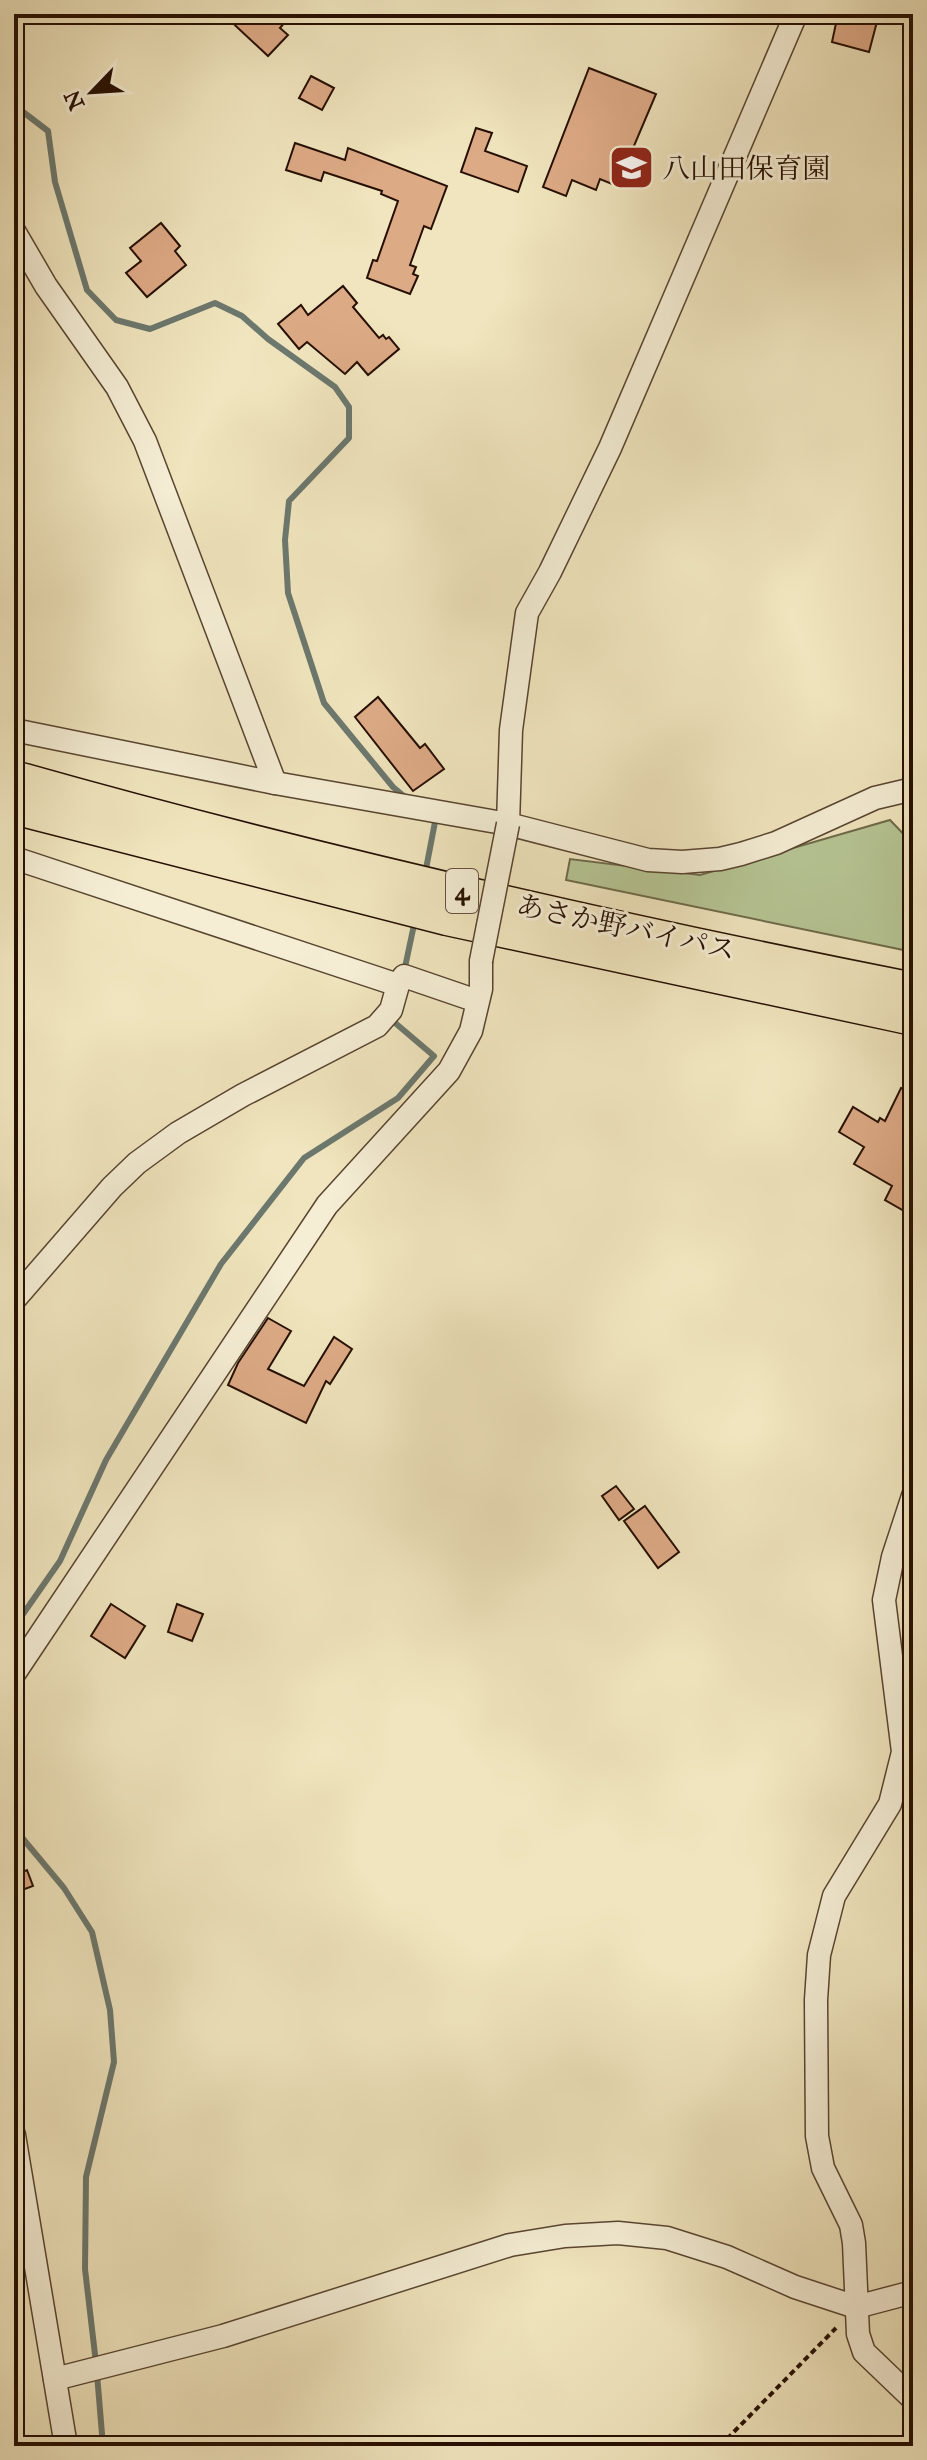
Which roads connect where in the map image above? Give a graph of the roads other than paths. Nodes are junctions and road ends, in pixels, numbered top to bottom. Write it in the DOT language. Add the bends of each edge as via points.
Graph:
graph roads {
  1 [pos="796,14"];
  2 [pos="14,231"];
  3 [pos="14,730"];
  4 [pos="14,777"];
  5 [pos="275,783"];
  6 [pos="913,789"];
  7 [pos="14,808"];
  8 [pos="508,824"];
  9 [pos="14,858"];
  10 [pos="398,985"];
  11 [pos="913,989"];
  12 [pos="477,1001"];
  13 [pos="913,1019"];
  14 [pos="14,1300"];
  15 [pos="913,1496"];
  16 [pos="14,1674"];
  17 [pos="14,2135"];
  18 [pos="18,2182"];
  19 [pos="913,2292"];
  20 [pos="856,2307"];
  21 [pos="55,2379"];
  22 [pos="913,2399"];
  23 [pos="66,2446"];
  1 -- 8 [label="street" via="610,448 527,613 511,730"];
  2 -- 5 [label="street" via="117,387 145,441"];
  3 -- 5 [label="street"];
  4 -- 11 [label="highway, あさか野バイパス / 4" via="442,887"];
  5 -- 8 [label="street"];
  6 -- 8 [label="street" via="875,798 776,843 720,859 648,860"];
  7 -- 13 [label="highway, あさか野バイパス / 4" via="447,919"];
  8 -- 12 [label="street, bridge"];
  9 -- 10 [label="street"];
  10 -- 12 [label="street" via="404,976"];
  10 -- 14 [label="street" via="391,1010 377,1026 243,1095 137,1163"];
  12 -- 16 [label="street" via="471,1031 449,1071 327,1205"];
  15 -- 20 [label="street" via="884,1600 903,1752 890,1804 834,1896 819,1955 817,2136 823,2168 851,2225"];
  17 -- 18 [label="street"];
  18 -- 21 [label="street"];
  19 -- 20 [label="street"];
  20 -- 21 [label="street" via="667,2238 618,2233 565,2236 510,2245 223,2336"];
  20 -- 22 [label="street" via="864,2352"];
  21 -- 23 [label="street"];
}
